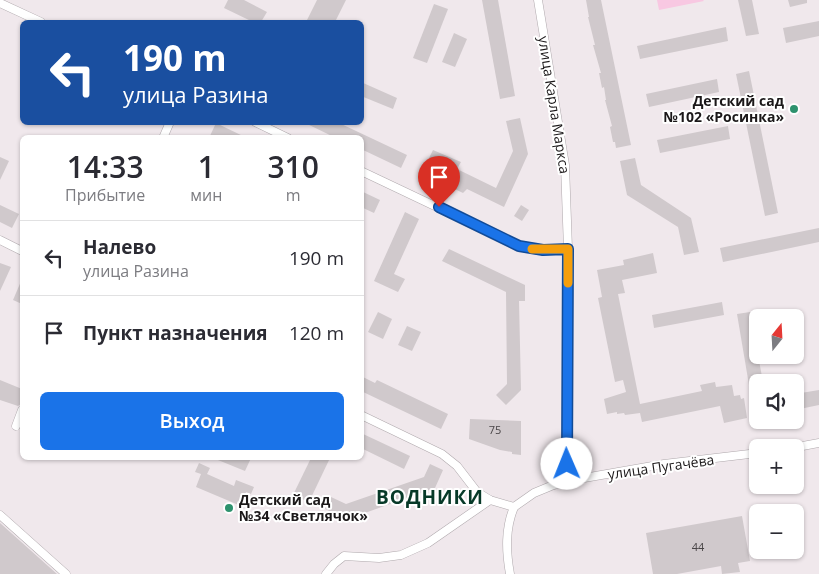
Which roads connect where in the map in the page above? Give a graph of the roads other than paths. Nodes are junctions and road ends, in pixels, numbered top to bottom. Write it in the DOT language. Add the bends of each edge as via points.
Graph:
graph roads {
  1 [pos="538,0"];
  2 [pos="0,4"];
  3 [pos="36,20"];
  4 [pos="261,125"];
  5 [pos="282,135"];
  6 [pos="364,172"];
  7 [pos="0,240"];
  8 [pos="568,249"];
  9 [pos="20,250"];
  10 [pos="20,415"];
  11 [pos="364,416"];
  12 [pos="16,426"];
  13 [pos="819,443"];
  14 [pos="804,446"];
  15 [pos="749,454"];
  16 [pos="567,481"];
  17 [pos="490,500"];
  18 [pos="514,507"];
  19 [pos="0,515"];
  20 [pos="66,574"];
  21 [pos="326,574"];
  22 [pos="510,574"];
  1 -- 8 [label="street, улица Карла Маркса" via="565,165"];
  2 -- 3 [label="street"];
  4 -- 5 [label="street"];
  6 -- 8 [label="street" via="519,246 543,250"];
  7 -- 9 [label="street"];
  8 -- 16 [label="street, улица Карла Маркса"];
  10 -- 12 [label="street"];
  11 -- 17 [label="street" via="442,454 457,466 477,492"];
  13 -- 14 [label="street"];
  15 -- 16 [label="street, улица Пугачёва" via="664,464"];
  16 -- 18 [label="street, улица Пугачёва" via="534,493"];
  17 -- 18 [label="street"];
  17 -- 21 [label="street" via="428,542 401,555 379,558 344,556"];
  18 -- 22 [label="street" via="507,529"];
  19 -- 20 [label="street"];
}
